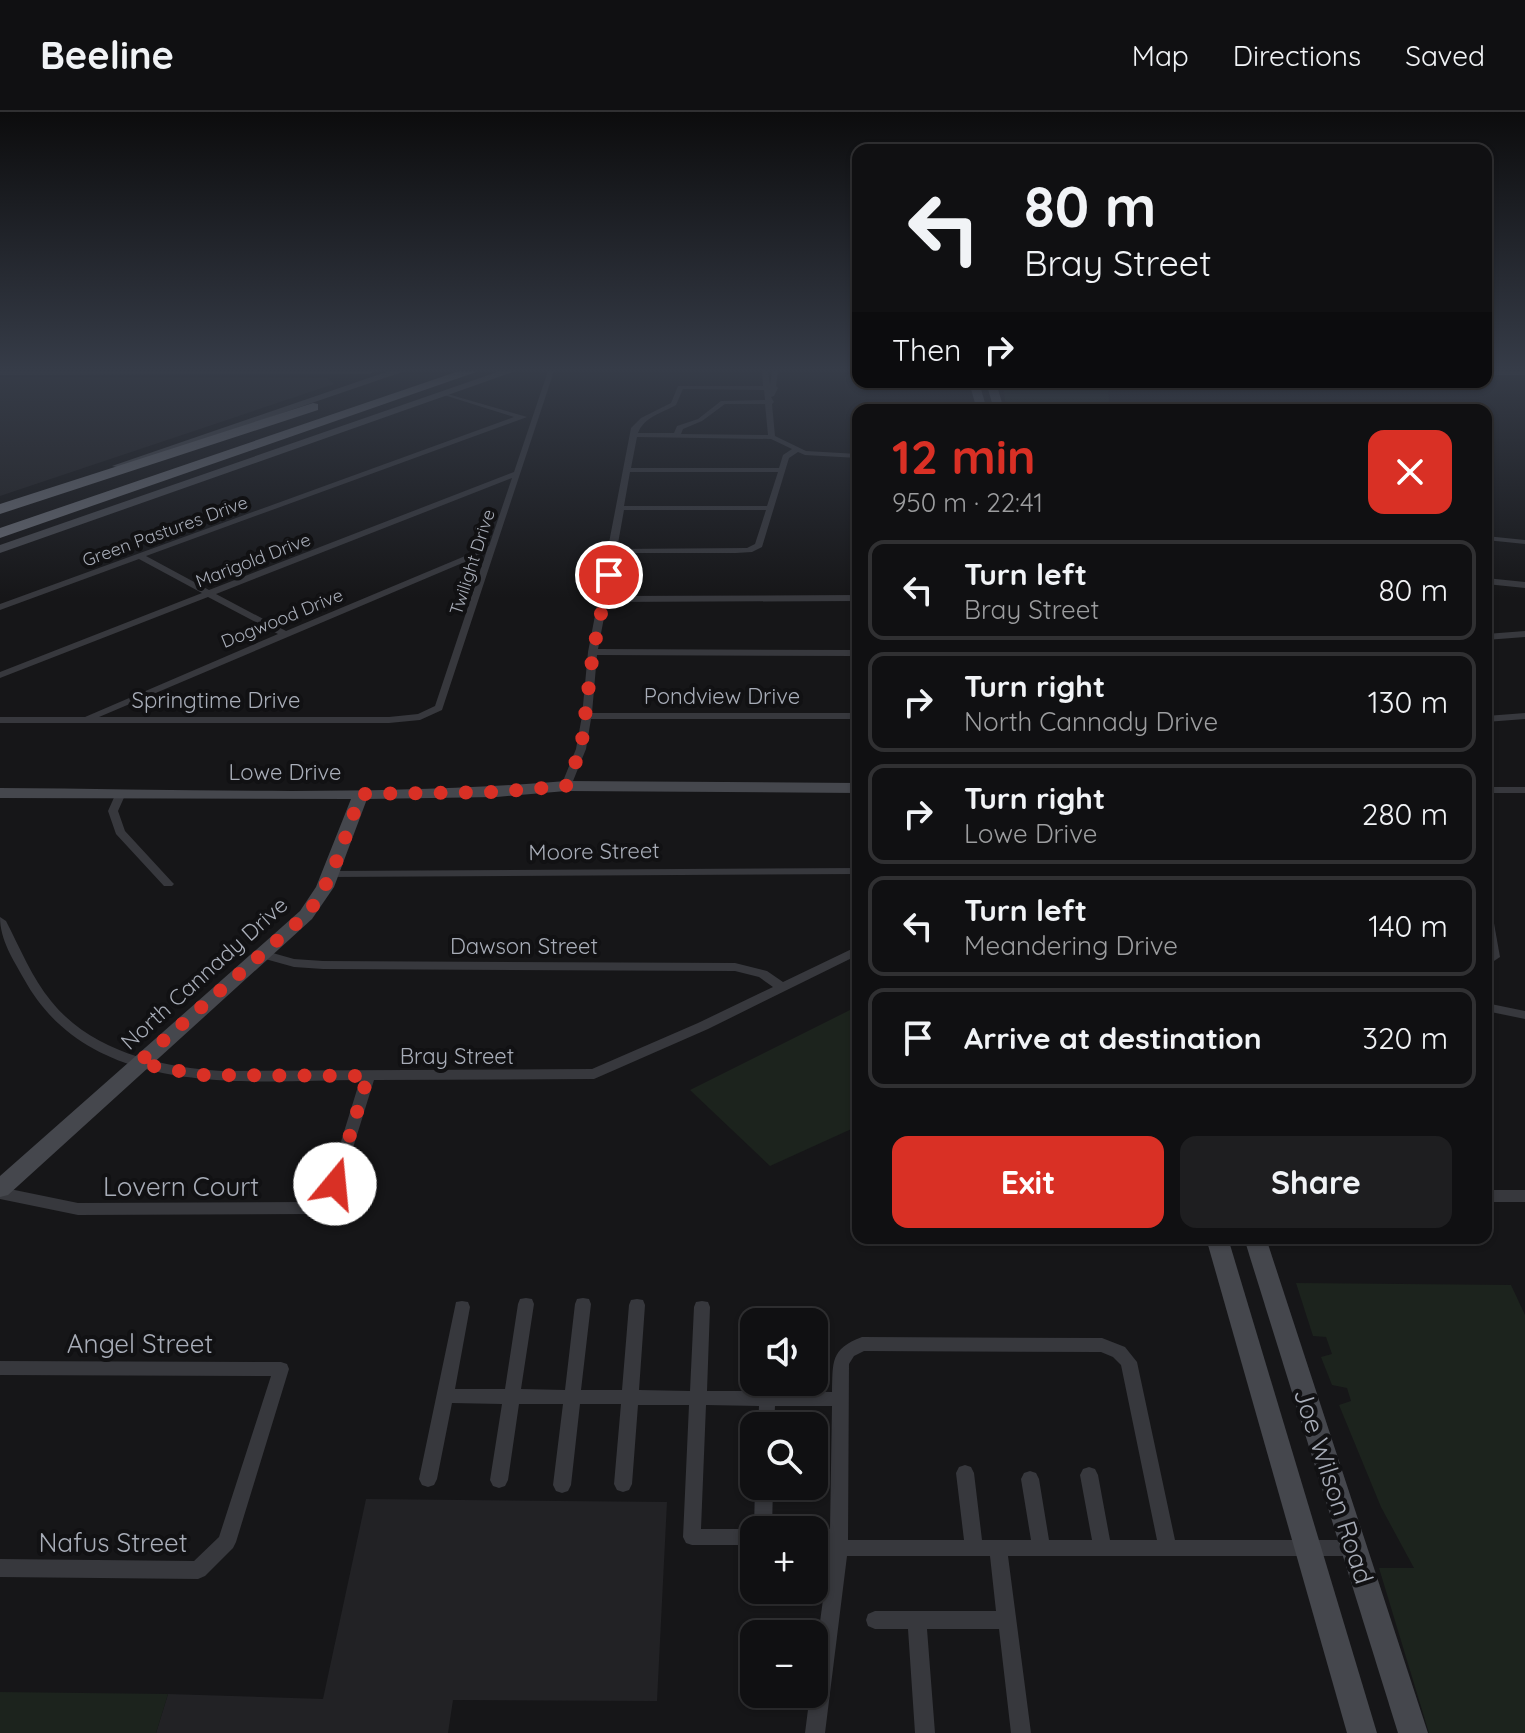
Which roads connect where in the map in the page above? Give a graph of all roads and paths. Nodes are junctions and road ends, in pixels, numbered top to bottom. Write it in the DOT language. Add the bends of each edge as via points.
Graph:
graph roads {
  1 [pos="173,447"];
  2 [pos="189,447"];
  3 [pos="220,447"];
  4 [pos="246,447"];
  5 [pos="278,447"];
  6 [pos="440,447"];
  7 [pos="528,447"];
  8 [pos="632,447"];
  9 [pos="790,447"];
  10 [pos="796,450"];
  11 [pos="852,456"];
  12 [pos="628,470"];
  13 [pos="782,470"];
  14 [pos="518,473"];
  15 [pos="164,491"];
  16 [pos="621,508"];
  17 [pos="770,508"];
  18 [pos="0,509"];
  19 [pos="0,521"];
  20 [pos="0,533"];
  21 [pos="1492,539"];
  22 [pos="1525,542"];
  23 [pos="493,547"];
  24 [pos="0,549"];
  25 [pos="614,551"];
  26 [pos="141,557"];
  27 [pos="1492,582"];
  28 [pos="1525,585"];
  29 [pos="209,594"];
  30 [pos="852,598"];
  31 [pos="604,599"];
  32 [pos="0,607"];
  33 [pos="284,634"];
  34 [pos="1525,634"];
  35 [pos="1492,637"];
  36 [pos="593,652"];
  37 [pos="852,653"];
  38 [pos="0,675"];
  39 [pos="431,713"];
  40 [pos="587,716"];
  41 [pos="852,716"];
  42 [pos="1525,716"];
  43 [pos="1492,719"];
  44 [pos="0,720"];
  45 [pos="83,720"];
  46 [pos="566,786"];
  47 [pos="852,788"];
  48 [pos="1492,790"];
  49 [pos="1525,790"];
  50 [pos="0,793"];
  51 [pos="121,793"];
  52 [pos="361,794"];
  53 [pos="852,871"];
  54 [pos="331,874"];
  55 [pos="168,884"];
  56 [pos="0,921"];
  57 [pos="852,953"];
  58 [pos="262,954"];
  59 [pos="781,986"];
  60 [pos="1492,1008"];
  61 [pos="1525,1015"];
  62 [pos="138,1063"];
  63 [pos="368,1076"];
  64 [pos="0,1191"];
  65 [pos="1492,1192"];
  66 [pos="1525,1196"];
  67 [pos="1219,1244"];
  68 [pos="1257,1244"];
  69 [pos="526,1304"];
  70 [pos="583,1304"];
  71 [pos="637,1305"];
  72 [pos="462,1307"];
  73 [pos="702,1307"];
  74 [pos="0,1368"];
  75 [pos="281,1369"];
  76 [pos="740,1393"];
  77 [pos="445,1396"];
  78 [pos="816,1396"];
  79 [pos="512,1397"];
  80 [pos="572,1397"];
  81 [pos="630,1398"];
  82 [pos="698,1398"];
  83 [pos="840,1399"];
  84 [pos="965,1473"];
  85 [pos="1089,1475"];
  86 [pos="428,1479"];
  87 [pos="1030,1479"];
  88 [pos="499,1480"];
  89 [pos="623,1484"];
  90 [pos="562,1485"];
  91 [pos="740,1537"];
  92 [pos="828,1540"];
  93 [pos="839,1543"];
  94 [pos="974,1548"];
  95 [pos="998,1548"];
  96 [pos="1041,1548"];
  97 [pos="1103,1548"];
  98 [pos="1168,1548"];
  99 [pos="1308,1548"];
  100 [pos="1354,1548"];
  101 [pos="0,1568"];
  102 [pos="875,1620"];
  103 [pos="917,1620"];
  104 [pos="1007,1620"];
  105 [pos="815,1733"];
  106 [pos="925,1733"];
  107 [pos="1021,1733"];
  108 [pos="1362,1733"];
  109 [pos="1413,1733"];
  1 -- 18 [label="main road"];
  2 -- 18 [label="highway"];
  3 -- 19 [label="highway"];
  4 -- 20 [label="highway"];
  5 -- 15 [label="highway"];
  6 -- 26 [label="street, Green Pastures Drive"];
  7 -- 14 [label="street, Twilight Drive"];
  8 -- 12 [label="street"];
  9 -- 10 [label="street"];
  10 -- 11 [label="street"];
  10 -- 13 [label="street" via="786,457"];
  12 -- 13 [label="street"];
  12 -- 16 [label="street"];
  13 -- 17 [label="street"];
  14 -- 23 [label="street, Twilight Drive"];
  14 -- 29 [label="street, Marigold Drive"];
  15 -- 24 [label="main road"];
  16 -- 17 [label="street"];
  16 -- 25 [label="street"];
  17 -- 25 [label="street" via="759,545 749,550"];
  21 -- 22 [label="street"];
  23 -- 33 [label="street, Dogwood Drive"];
  23 -- 39 [label="street, Twilight Drive" via="441,703"];
  25 -- 31 [label="street"];
  26 -- 29 [label="street"];
  26 -- 32 [label="street, Green Pastures Drive"];
  27 -- 28 [label="street"];
  29 -- 33 [label="street"];
  29 -- 38 [label="street, Marigold Drive"];
  30 -- 31 [label="street"];
  31 -- 36 [label="street"];
  33 -- 45 [label="street, Dogwood Drive"];
  34 -- 35 [label="street"];
  36 -- 37 [label="street"];
  36 -- 40 [label="street"];
  39 -- 45 [label="street, Springtime Drive" via="389,720"];
  40 -- 41 [label="street, Pondview Drive"];
  40 -- 46 [label="street"];
  42 -- 43 [label="street"];
  44 -- 45 [label="street, Springtime Drive"];
  46 -- 47 [label="main road, Lowe Drive"];
  46 -- 52 [label="main road, Lowe Drive"];
  48 -- 49 [label="street"];
  50 -- 51 [label="main road, Lowe Drive"];
  51 -- 52 [label="main road, Lowe Drive"];
  51 -- 55 [label="street" via="113,811 120,832"];
  52 -- 54 [label="main road, North Cannady Drive"];
  53 -- 54 [label="street, Moore Street"];
  54 -- 58 [label="main road, North Cannady Drive" via="306,915"];
  56 -- 62 [label="street, Bray Street" via="51,1011 88,1041"];
  57 -- 59 [label="street, Bray Street"];
  58 -- 59 [label="street, Dawson Street" via="323,965 735,967 763,974"];
  58 -- 62 [label="main road, North Cannady Drive"];
  59 -- 63 [label="street, Bray Street" via="594,1074"];
  60 -- 61 [label="street"];
  62 -- 63 [label="street, Bray Street" via="200,1075"];
  62 -- 64 [label="main road, North Cannady Drive"];
  63 -- 64 [label="street, Lovern Court" via="332,1193 312,1208 78,1209"];
  65 -- 66 [label="street"];
  67 -- 99 [label="main road, Joe Wilson Road"];
  68 -- 100 [label="main road, Joe Wilson Road"];
  69 -- 79 [label="street"];
  70 -- 80 [label="street"];
  71 -- 81 [label="street"];
  72 -- 77 [label="street"];
  73 -- 82 [label="street"];
  74 -- 75 [label="street, Angel Street"];
  75 -- 101 [label="street, Nafus Street" via="227,1542 198,1570"];
  76 -- 82 [label="street"];
  77 -- 79 [label="street"];
  77 -- 86 [label="street"];
  78 -- 83 [label="street"];
  79 -- 80 [label="street"];
  79 -- 88 [label="street"];
  80 -- 81 [label="street"];
  80 -- 90 [label="street"];
  81 -- 82 [label="street"];
  81 -- 89 [label="street"];
  82 -- 91 [label="street" via="692,1537"];
  83 -- 93 [label="street"];
  83 -- 98 [label="street" via="841,1363 848,1351 862,1344 1102,1345 1119,1352 1129,1362"];
  84 -- 94 [label="street"];
  85 -- 97 [label="street"];
  87 -- 96 [label="street"];
  92 -- 93 [label="street"];
  93 -- 94 [label="street"];
  93 -- 105 [label="street"];
  94 -- 95 [label="street"];
  95 -- 96 [label="street"];
  95 -- 104 [label="street"];
  96 -- 97 [label="street"];
  97 -- 98 [label="street"];
  98 -- 99 [label="street"];
  99 -- 100 [label="street"];
  99 -- 108 [label="main road, Joe Wilson Road"];
  100 -- 109 [label="main road, Joe Wilson Road"];
  102 -- 103 [label="street"];
  103 -- 104 [label="street"];
  103 -- 106 [label="street"];
  104 -- 107 [label="street"];
}
